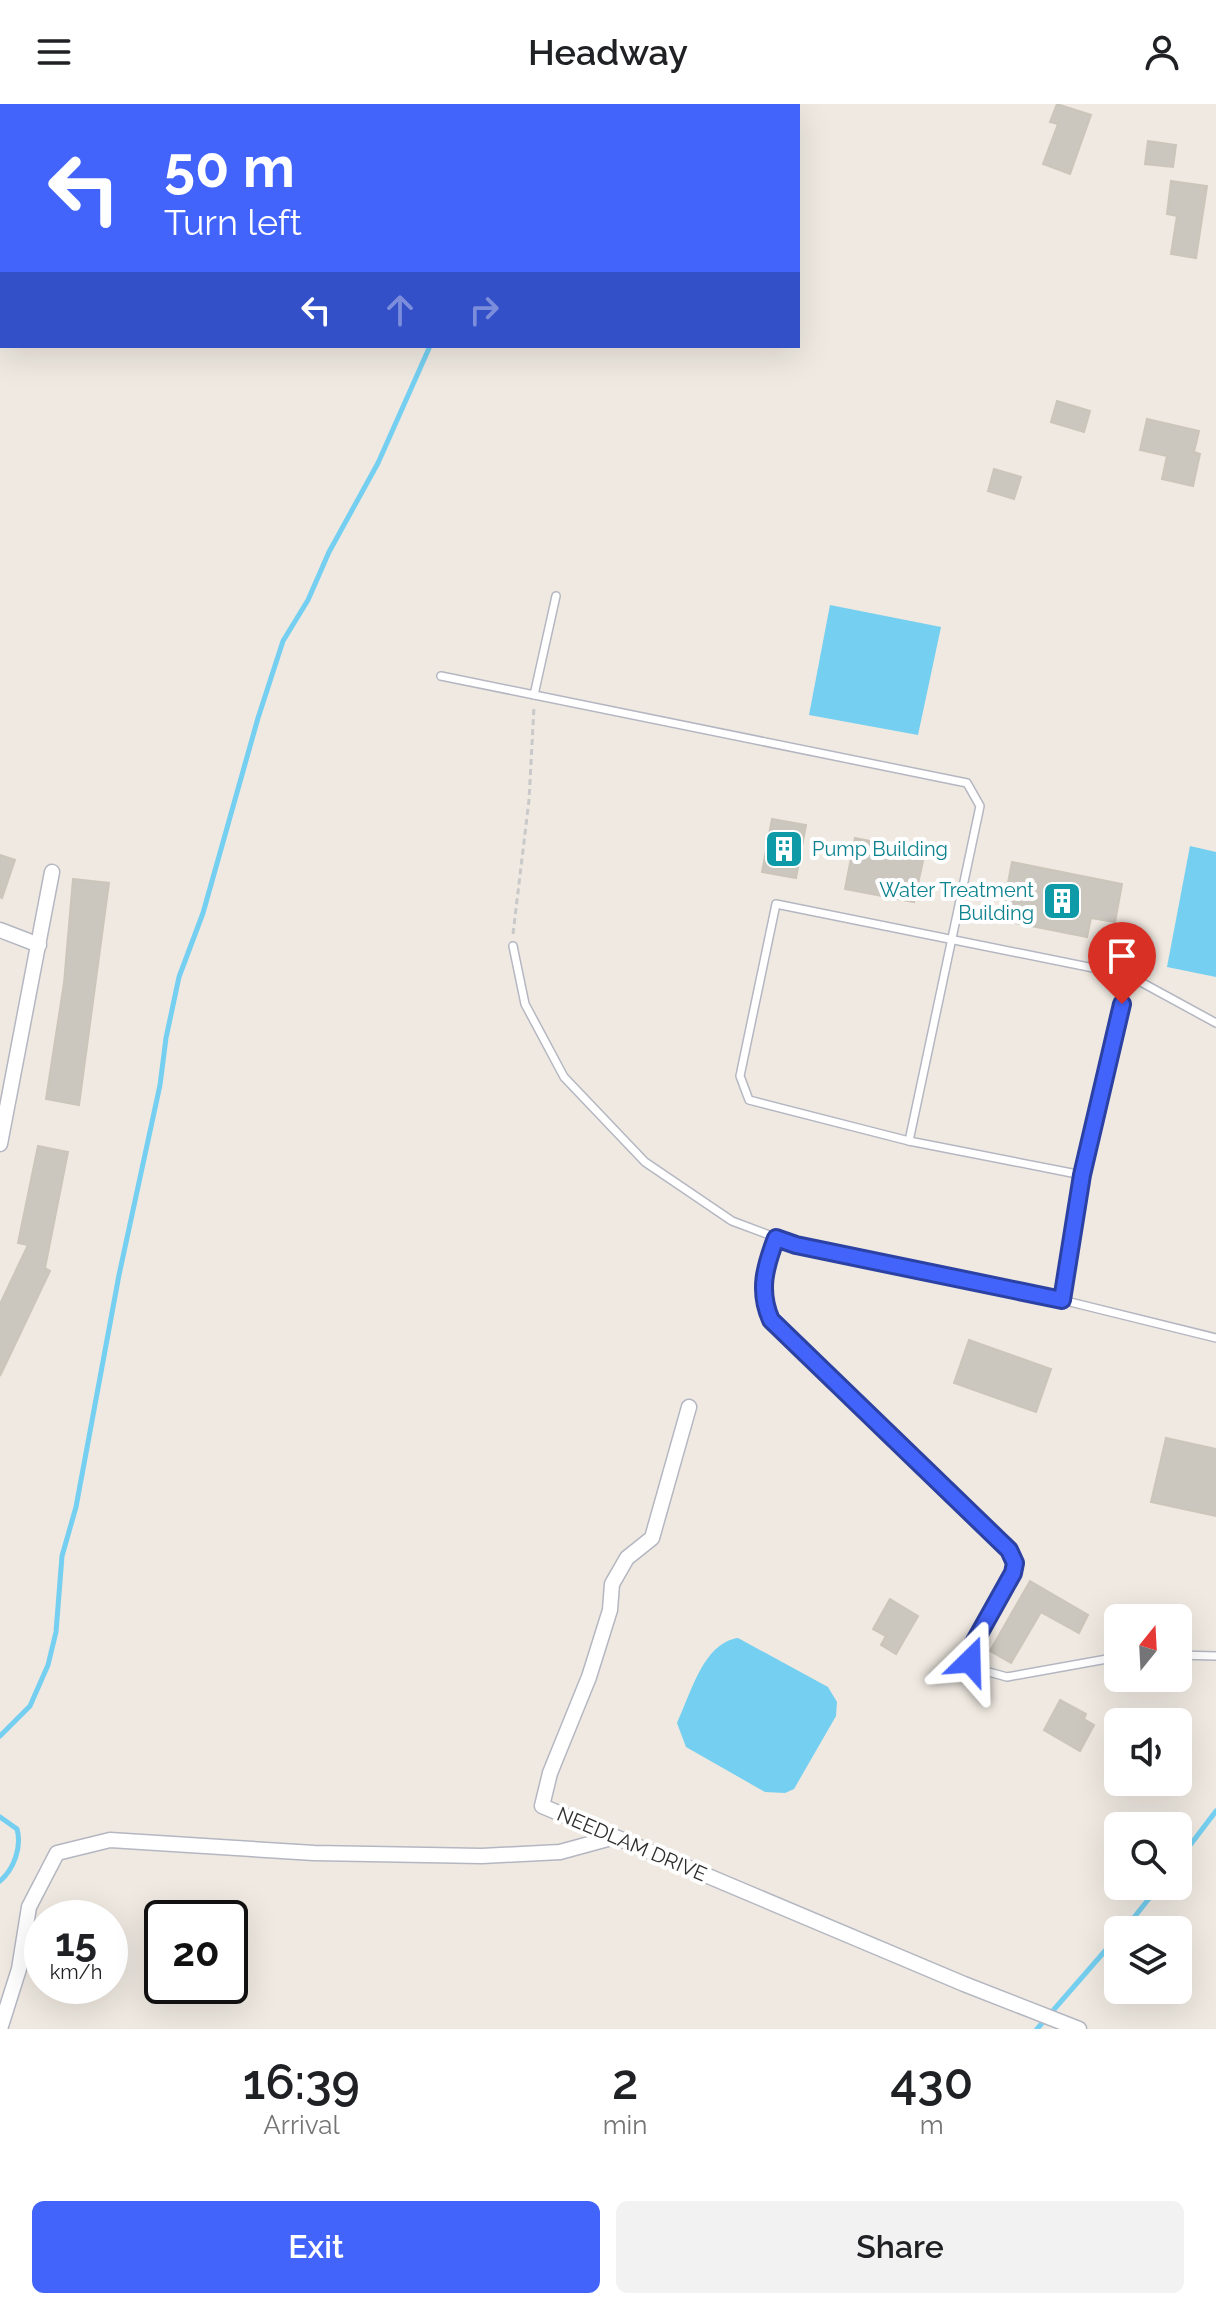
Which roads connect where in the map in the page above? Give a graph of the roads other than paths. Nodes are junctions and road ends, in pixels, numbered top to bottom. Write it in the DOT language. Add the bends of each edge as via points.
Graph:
graph roads {
  1 [pos="556,596"];
  2 [pos="441,676"];
  3 [pos="534,695"];
  4 [pos="52,872"];
  5 [pos="0,930"];
  6 [pos="952,940"];
  7 [pos="39,945"];
  8 [pos="513,946"];
  9 [pos="1128,975"];
  10 [pos="1216,1023"];
  11 [pos="909,1141"];
  12 [pos="0,1144"];
  13 [pos="1082,1175"];
  14 [pos="776,1238"];
  15 [pos="1062,1300"];
  16 [pos="1216,1338"];
  17 [pos="689,1407"];
  18 [pos="1192,1655"];
  19 [pos="1216,1656"];
  20 [pos="1104,1660"];
  21 [pos="616,1837"];
  22 [pos="4,2002"];
  23 [pos="0,2029"];
  24 [pos="1079,2029"];
  1 -- 3 [label="lane"];
  2 -- 3 [label="lane"];
  3 -- 6 [label="lane" via="967,783 980,806"];
  4 -- 7 [label="street"];
  5 -- 7 [label="street"];
  6 -- 9 [label="lane"];
  6 -- 11 [label="lane"];
  6 -- 11 [label="lane" via="776,904 740,1076 749,1100"];
  7 -- 12 [label="street"];
  8 -- 14 [label="lane" via="525,1004 564,1077 645,1162 732,1221"];
  9 -- 10 [label="lane"];
  9 -- 13 [label="lane"];
  11 -- 13 [label="lane"];
  13 -- 15 [label="lane"];
  14 -- 15 [label="lane"];
  14 -- 20 [label="lane" via="762,1285 771,1320 1009,1550 1015,1563 970,1650 974,1668 1007,1677"];
  15 -- 16 [label="lane"];
  17 -- 21 [label="street, NEEDLAM DRIVE" via="652,1538 627,1558 612,1584 610,1610 589,1677 542,1806"];
  18 -- 19 [label="lane"];
  21 -- 22 [label="street" via="560,1852 482,1856 314,1853 110,1840 57,1853 29,1907 19,1969"];
  21 -- 24 [label="street, NEEDLAM DRIVE"];
  22 -- 23 [label="street"];
}
